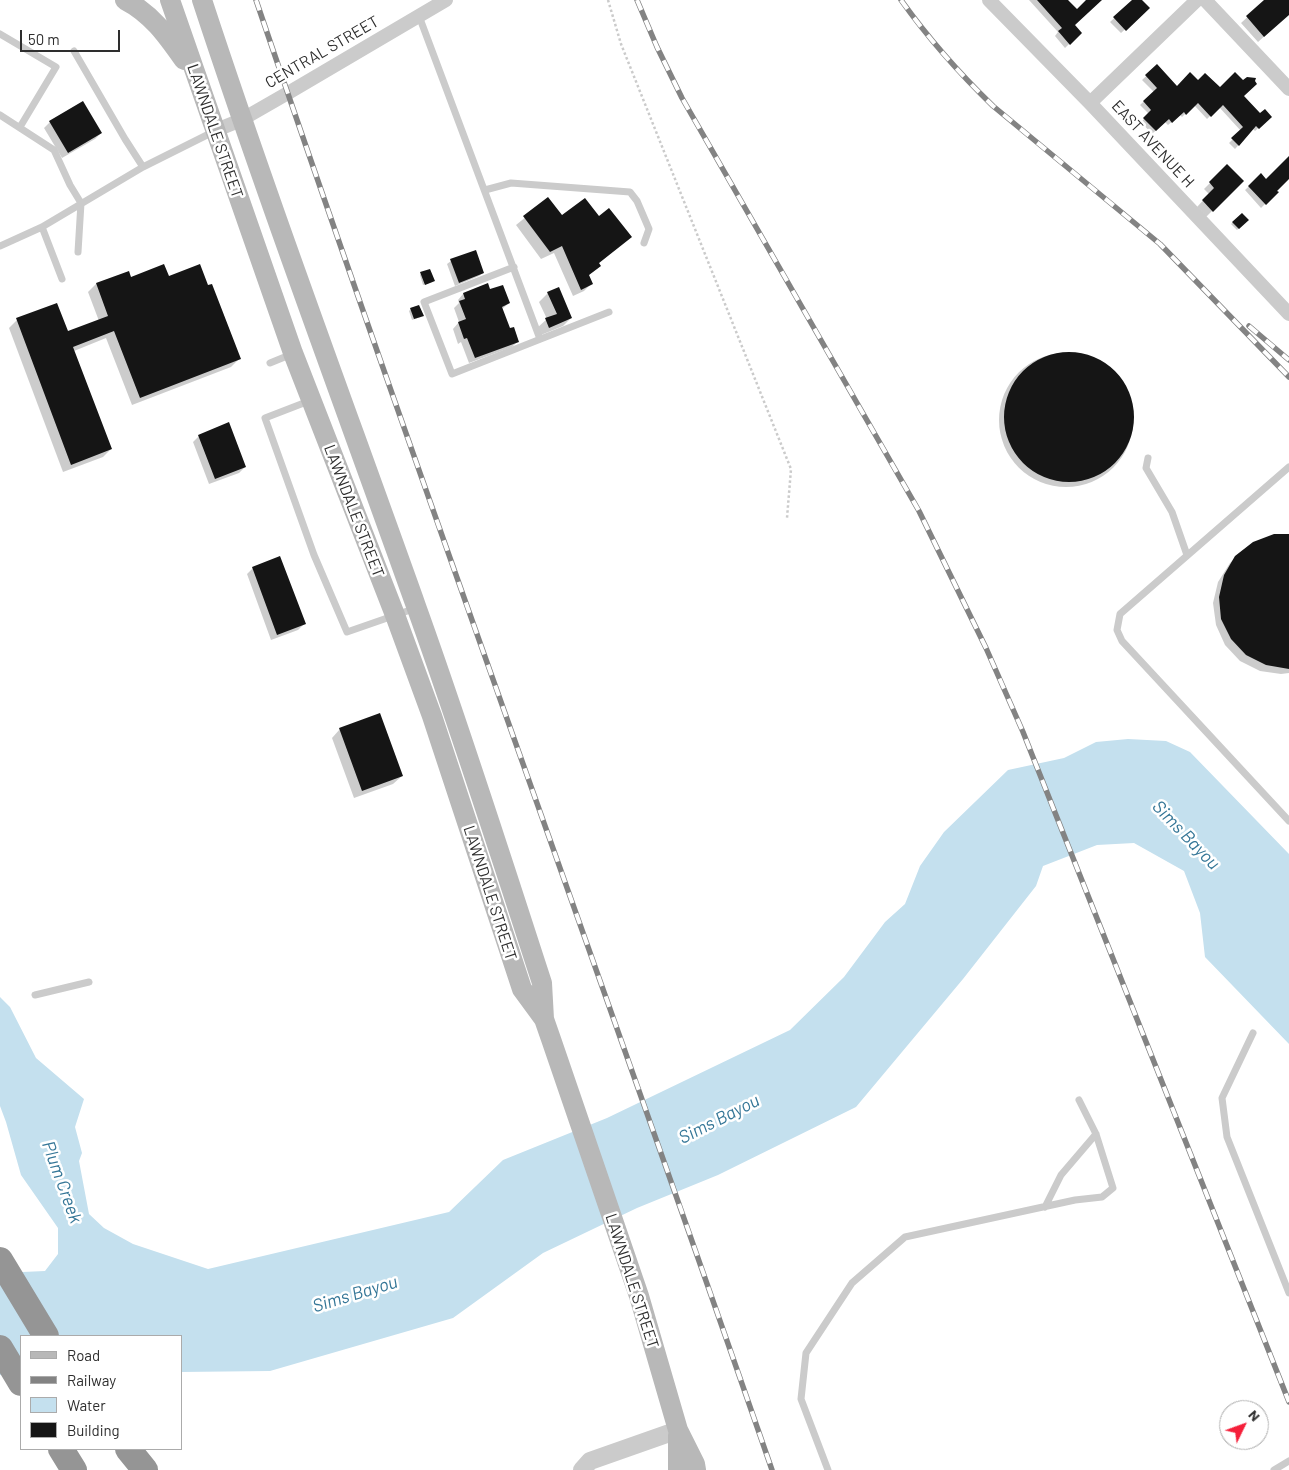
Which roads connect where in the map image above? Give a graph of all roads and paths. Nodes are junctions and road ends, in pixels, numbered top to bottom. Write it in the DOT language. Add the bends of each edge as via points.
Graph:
graph roads {
  1 [pos="125,0"];
  2 [pos="170,0"];
  3 [pos="202,0"];
  4 [pos="608,0"];
  5 [pos="989,0"];
  6 [pos="1197,0"];
  7 [pos="1205,0"];
  8 [pos="437,2"];
  9 [pos="419,16"];
  10 [pos="0,34"];
  11 [pos="74,50"];
  12 [pos="198,80"];
  13 [pos="1289,89"];
  14 [pos="1090,103"];
  15 [pos="0,115"];
  16 [pos="241,120"];
  17 [pos="20,127"];
  18 [pos="214,132"];
  19 [pos="143,167"];
  20 [pos="485,190"];
  21 [pos="81,203"];
  22 [pos="42,227"];
  23 [pos="644,243"];
  24 [pos="0,246"];
  25 [pos="78,252"];
  26 [pos="514,267"];
  27 [pos="62,279"];
  28 [pos="609,312"];
  29 [pos="1289,314"];
  30 [pos="540,339"];
  31 [pos="293,353"];
  32 [pos="270,363"];
  33 [pos="312,400"];
  34 [pos="1148,458"];
  35 [pos="1289,467"];
  36 [pos="787,518"];
  37 [pos="1188,556"];
  38 [pos="417,608"];
  39 [pos="395,615"];
  40 [pos="1289,821"];
  41 [pos="89,982"];
  42 [pos="36,995"];
  43 [pos="544,1019"];
  44 [pos="1253,1033"];
  45 [pos="1079,1100"];
  46 [pos="1096,1134"];
  47 [pos="1045,1207"];
  48 [pos="0,1260"];
  49 [pos="1289,1293"];
  50 [pos="45,1335"];
  51 [pos="0,1348"];
  52 [pos="20,1381"];
  53 [pos="678,1430"];
  54 [pos="114,1450"];
  55 [pos="1289,1461"];
  56 [pos="135,1464"];
  57 [pos="582,1470"];
  58 [pos="678,1470"];
  59 [pos="696,1470"];
  60 [pos="828,1470"];
  61 [pos="1274,1470"];
  1 -- 12 [label="main road" via="163,29"];
  2 -- 12 [label="main road, LAWNDALE STREET"];
  3 -- 16 [label="main road, LAWNDALE STREET"];
  4 -- 36 [label="path" via="621,44 791,469"];
  5 -- 14 [label="street, EAST AVENUE H"];
  6 -- 14 [label="street"];
  7 -- 13 [label="street"];
  8 -- 9 [label="street, CENTRAL STREET"];
  9 -- 16 [label="street, CENTRAL STREET"];
  9 -- 20 [label="lane"];
  10 -- 17 [label="lane" via="56,67"];
  11 -- 19 [label="lane"];
  12 -- 18 [label="main road, LAWNDALE STREET"];
  14 -- 29 [label="street, EAST AVENUE H"];
  15 -- 17 [label="lane"];
  16 -- 18 [label="street, CENTRAL STREET"];
  16 -- 38 [label="main road, LAWNDALE STREET"];
  17 -- 21 [label="lane" via="54,150"];
  18 -- 19 [label="lane"];
  18 -- 31 [label="main road, LAWNDALE STREET"];
  19 -- 21 [label="lane"];
  20 -- 23 [label="lane" via="511,184 630,192 649,229"];
  20 -- 26 [label="lane"];
  21 -- 22 [label="lane"];
  21 -- 25 [label="lane"];
  22 -- 24 [label="lane"];
  22 -- 27 [label="lane"];
  26 -- 30 [label="lane"];
  26 -- 30 [label="lane" via="424,302 452,374"];
  28 -- 30 [label="lane"];
  31 -- 32 [label="lane"];
  31 -- 33 [label="main road, LAWNDALE STREET"];
  33 -- 39 [label="main road, LAWNDALE STREET"];
  33 -- 39 [label="lane" via="265,418 314,555 347,632"];
  34 -- 37 [label="lane" via="1146,468 1172,512"];
  35 -- 37 [label="lane"];
  37 -- 40 [label="lane" via="1120,614 1117,630 1122,641"];
  38 -- 39 [label="lane"];
  38 -- 43 [label="main road, LAWNDALE STREET" via="542,983"];
  39 -- 43 [label="main road, LAWNDALE STREET" via="432,716 522,989"];
  41 -- 42 [label="lane"];
  43 -- 53 [label="main road, LAWNDALE STREET" via="640,1296"];
  44 -- 49 [label="lane" via="1222,1098 1227,1137"];
  45 -- 46 [label="lane"];
  46 -- 47 [label="lane" via="1061,1175"];
  46 -- 47 [label="lane" via="1113,1188 1102,1197"];
  47 -- 60 [label="lane" via="905,1237 852,1283 806,1353 801,1399"];
  48 -- 50 [label="highway"];
  51 -- 52 [label="highway"];
  53 -- 57 [label="street" via="590,1461"];
  53 -- 58 [label="main road, LAWNDALE STREET"];
  53 -- 59 [label="main road, LAWNDALE STREET"];
  54 -- 56 [label="highway"];
  55 -- 61 [label="lane"];
}
